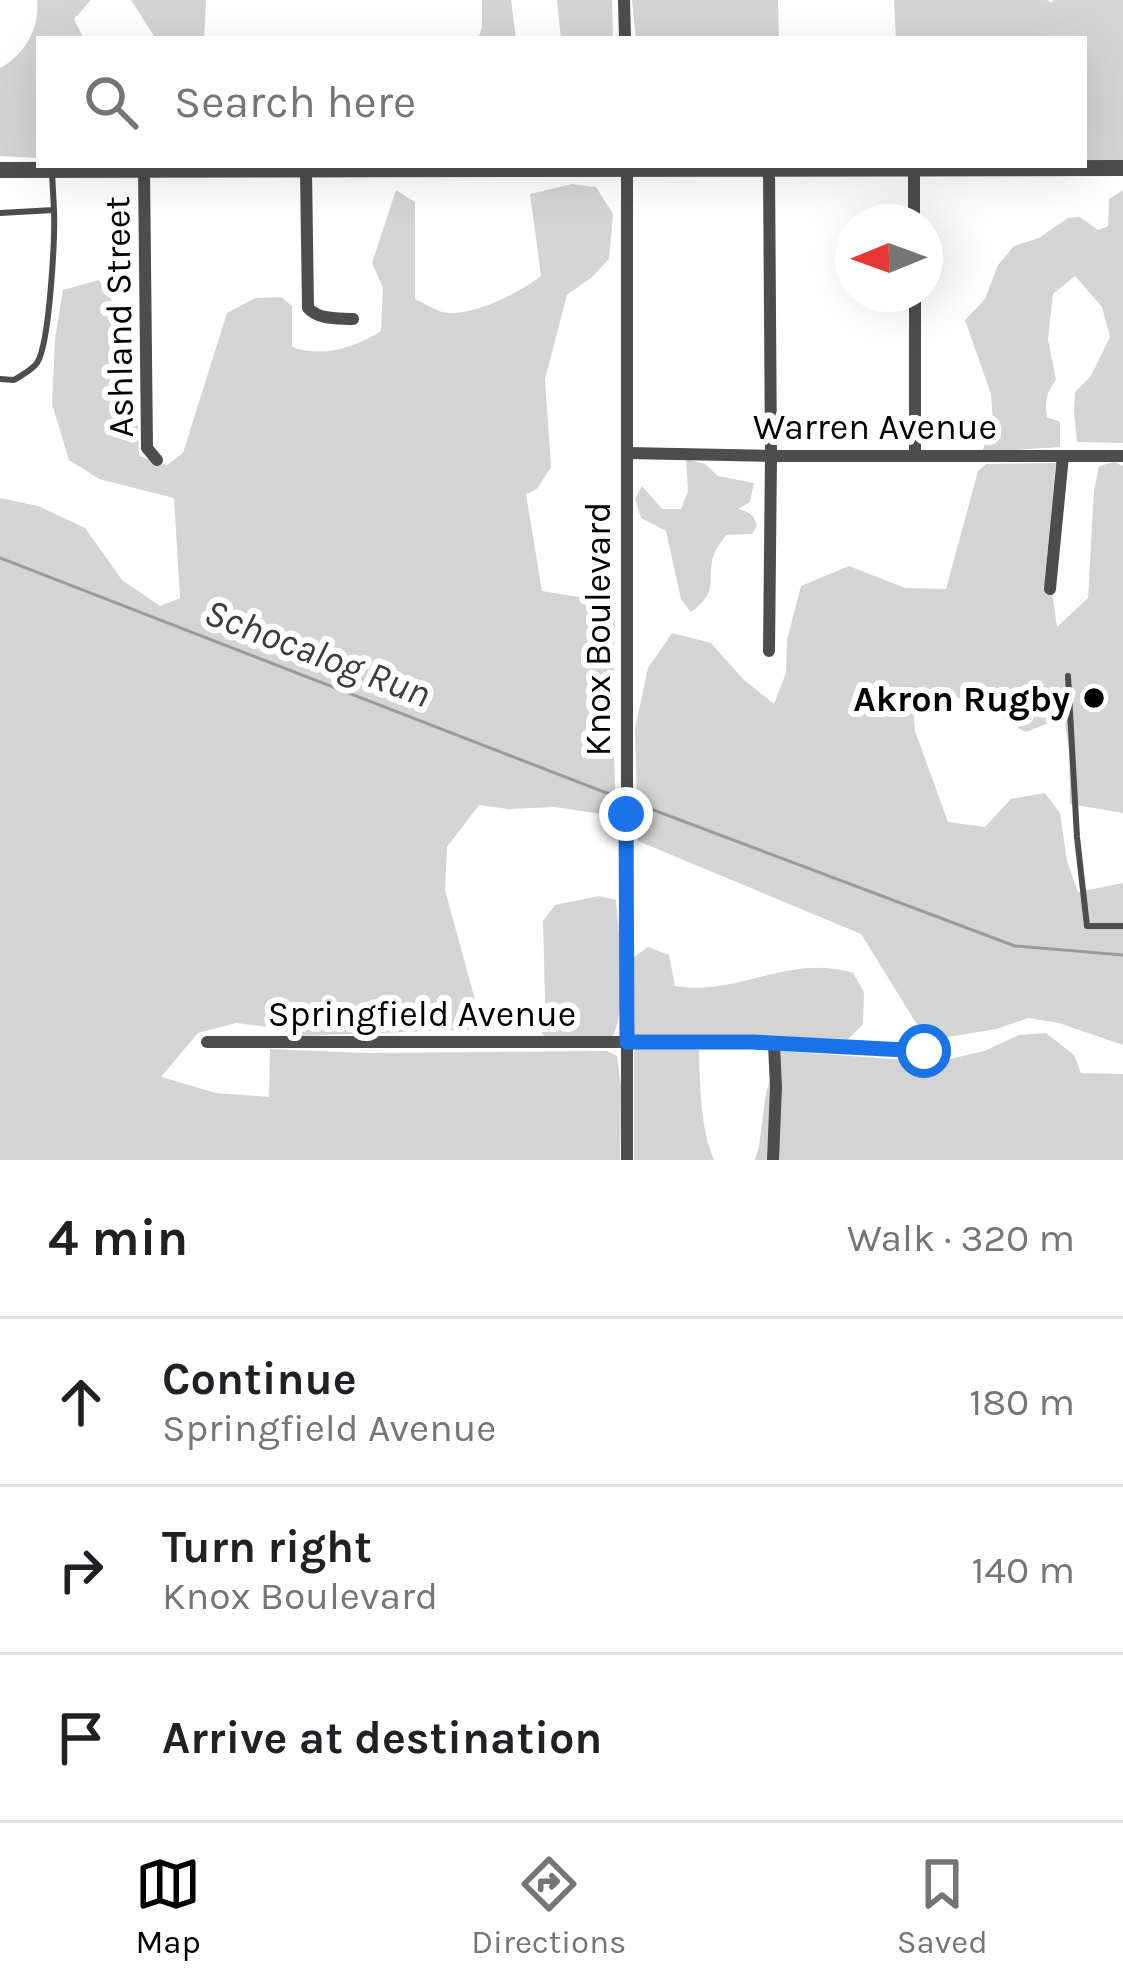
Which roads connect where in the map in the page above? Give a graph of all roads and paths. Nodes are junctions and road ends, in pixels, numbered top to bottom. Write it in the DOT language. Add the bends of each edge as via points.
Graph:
graph roads {
  1 [pos="624,0"];
  2 [pos="625,36"];
  3 [pos="462,168"];
  4 [pos="627,168"];
  5 [pos="698,168"];
  6 [pos="1123,168"];
  7 [pos="769,169"];
  8 [pos="914,169"];
  9 [pos="0,170"];
  10 [pos="52,170"];
  11 [pos="144,170"];
  12 [pos="306,171"];
  13 [pos="914,204"];
  14 [pos="54,210"];
  15 [pos="0,213"];
  16 [pos="915,312"];
  17 [pos="353,320"];
  18 [pos="0,379"];
  19 [pos="627,453"];
  20 [pos="771,456"];
  21 [pos="915,456"];
  22 [pos="1063,456"];
  23 [pos="1123,456"];
  24 [pos="157,460"];
  25 [pos="1050,589"];
  26 [pos="769,651"];
  27 [pos="1068,676"];
  28 [pos="1123,926"];
  29 [pos="207,1042"];
  30 [pos="627,1042"];
  31 [pos="774,1045"];
  32 [pos="924,1051"];
  33 [pos="627,1160"];
  34 [pos="772,1160"];
  1 -- 2 [label="street"];
  3 -- 12 [label="street"];
  4 -- 19 [label="street, Knox Boulevard"];
  5 -- 7 [label="street"];
  6 -- 8 [label="street"];
  7 -- 8 [label="street"];
  7 -- 20 [label="street"];
  8 -- 13 [label="street"];
  9 -- 10 [label="street"];
  10 -- 11 [label="street"];
  10 -- 14 [label="lane"];
  11 -- 12 [label="street"];
  11 -- 24 [label="street, Ashland Street" via="147,448"];
  12 -- 17 [label="street" via="308,308"];
  14 -- 15 [label="lane"];
  14 -- 18 [label="lane" via="44,348 25,373"];
  16 -- 21 [label="street"];
  19 -- 20 [label="street, Warren Avenue"];
  19 -- 30 [label="street, Knox Boulevard"];
  20 -- 21 [label="street, Warren Avenue"];
  20 -- 26 [label="street"];
  21 -- 22 [label="street, Warren Avenue"];
  22 -- 23 [label="street, Warren Avenue"];
  22 -- 25 [label="street"];
  27 -- 28 [label="lane" via="1088,926"];
  29 -- 30 [label="street, Springfield Avenue"];
  30 -- 31 [label="street, Springfield Avenue"];
  30 -- 33 [label="street, Knox Boulevard"];
  31 -- 32 [label="street, Springfield Avenue"];
  31 -- 34 [label="street"];
}
